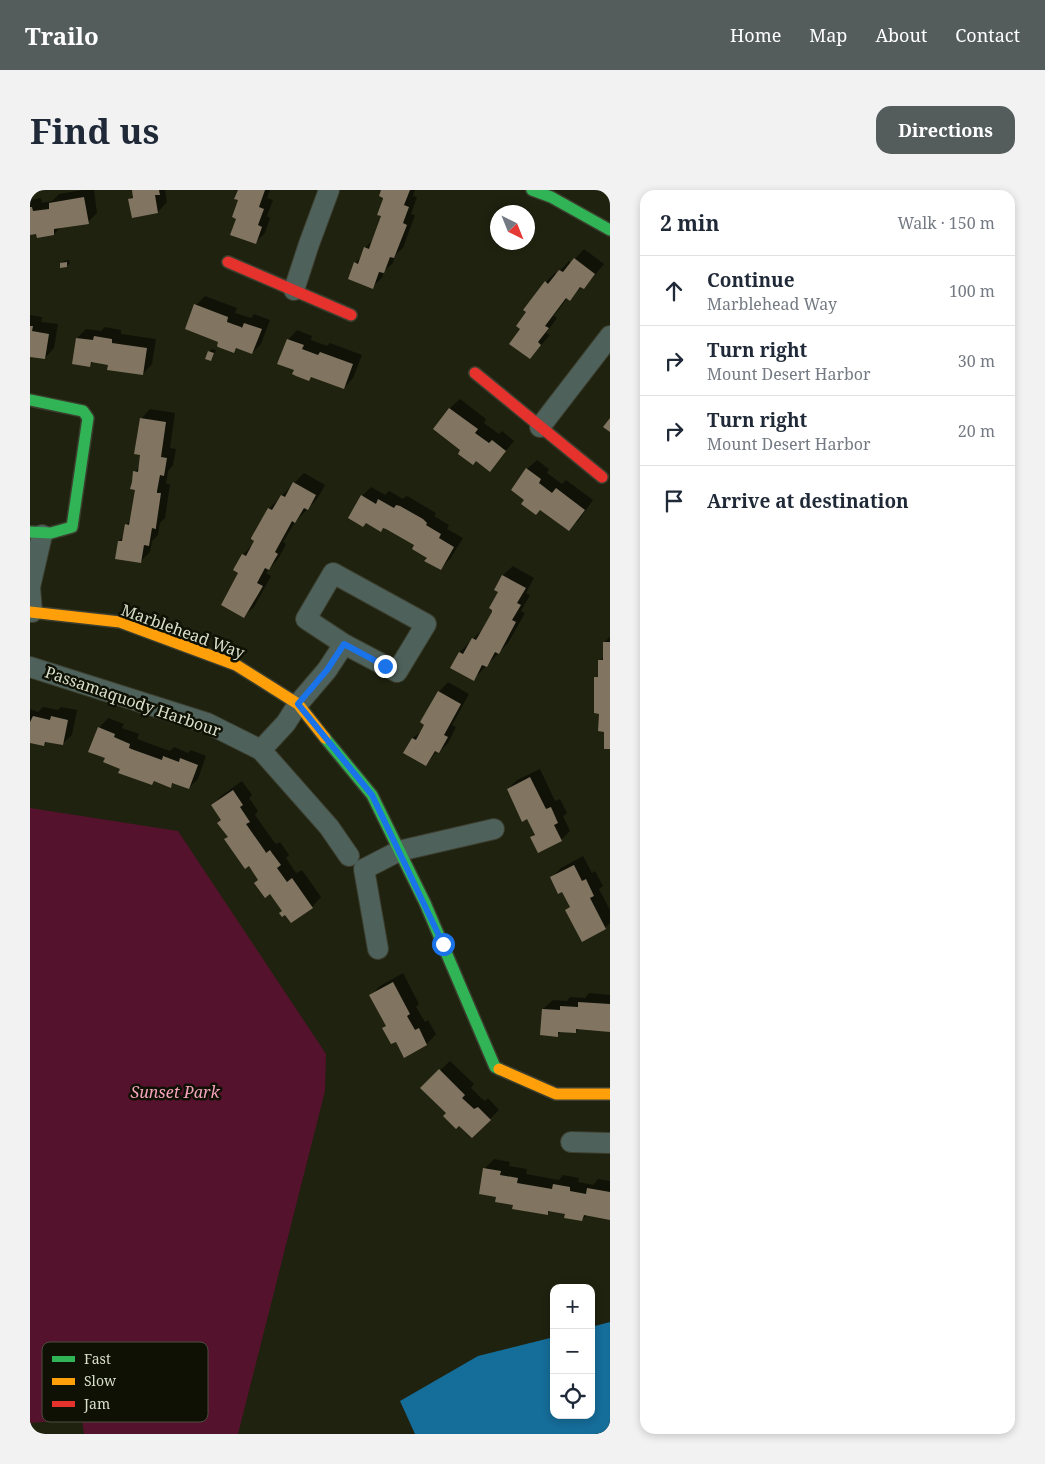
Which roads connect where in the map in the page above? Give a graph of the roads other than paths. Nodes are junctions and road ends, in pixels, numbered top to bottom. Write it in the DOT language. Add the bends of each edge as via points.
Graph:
graph roads {
  1 [pos="329,190"];
  2 [pos="532,190"];
  3 [pos="610,230"];
  4 [pos="228,262"];
  5 [pos="294,290"];
  6 [pos="352,314"];
  7 [pos="610,336"];
  8 [pos="475,373"];
  9 [pos="30,400"];
  10 [pos="540,427"];
  11 [pos="602,476"];
  12 [pos="36,533"];
  13 [pos="31,612"];
  14 [pos="344,644"];
  15 [pos="30,667"];
  16 [pos="298,704"];
  17 [pos="261,750"];
  18 [pos="494,829"];
  19 [pos="399,851"];
  20 [pos="349,856"];
  21 [pos="378,949"];
  22 [pos="610,1094"];
  23 [pos="571,1142"];
  24 [pos="610,1143"];
  1 -- 5 [label="street"];
  2 -- 3 [label="street"];
  4 -- 5 [label="street"];
  5 -- 6 [label="street"];
  7 -- 10 [label="street"];
  8 -- 10 [label="street"];
  9 -- 12 [label="street" via="83,411 88,418 72,526 64,531"];
  10 -- 11 [label="street"];
  12 -- 13 [label="street" via="30,587"];
  13 -- 16 [label="street, Marblehead Way" via="120,622 236,665"];
  14 -- 14 [label="street" via="306,619 332,572 426,624 397,672"];
  14 -- 16 [label="street"];
  15 -- 17 [label="street, Passamaquody Harbour" via="207,723"];
  16 -- 17 [label="street" via="286,723"];
  16 -- 19 [label="street, Marblehead Way" via="372,795"];
  17 -- 20 [label="street, Passamaquody Harbour" via="329,827"];
  18 -- 19 [label="street"];
  19 -- 21 [label="street" via="364,869"];
  19 -- 22 [label="street, Marblehead Way" via="495,1067 556,1094"];
  23 -- 24 [label="street"];
}
